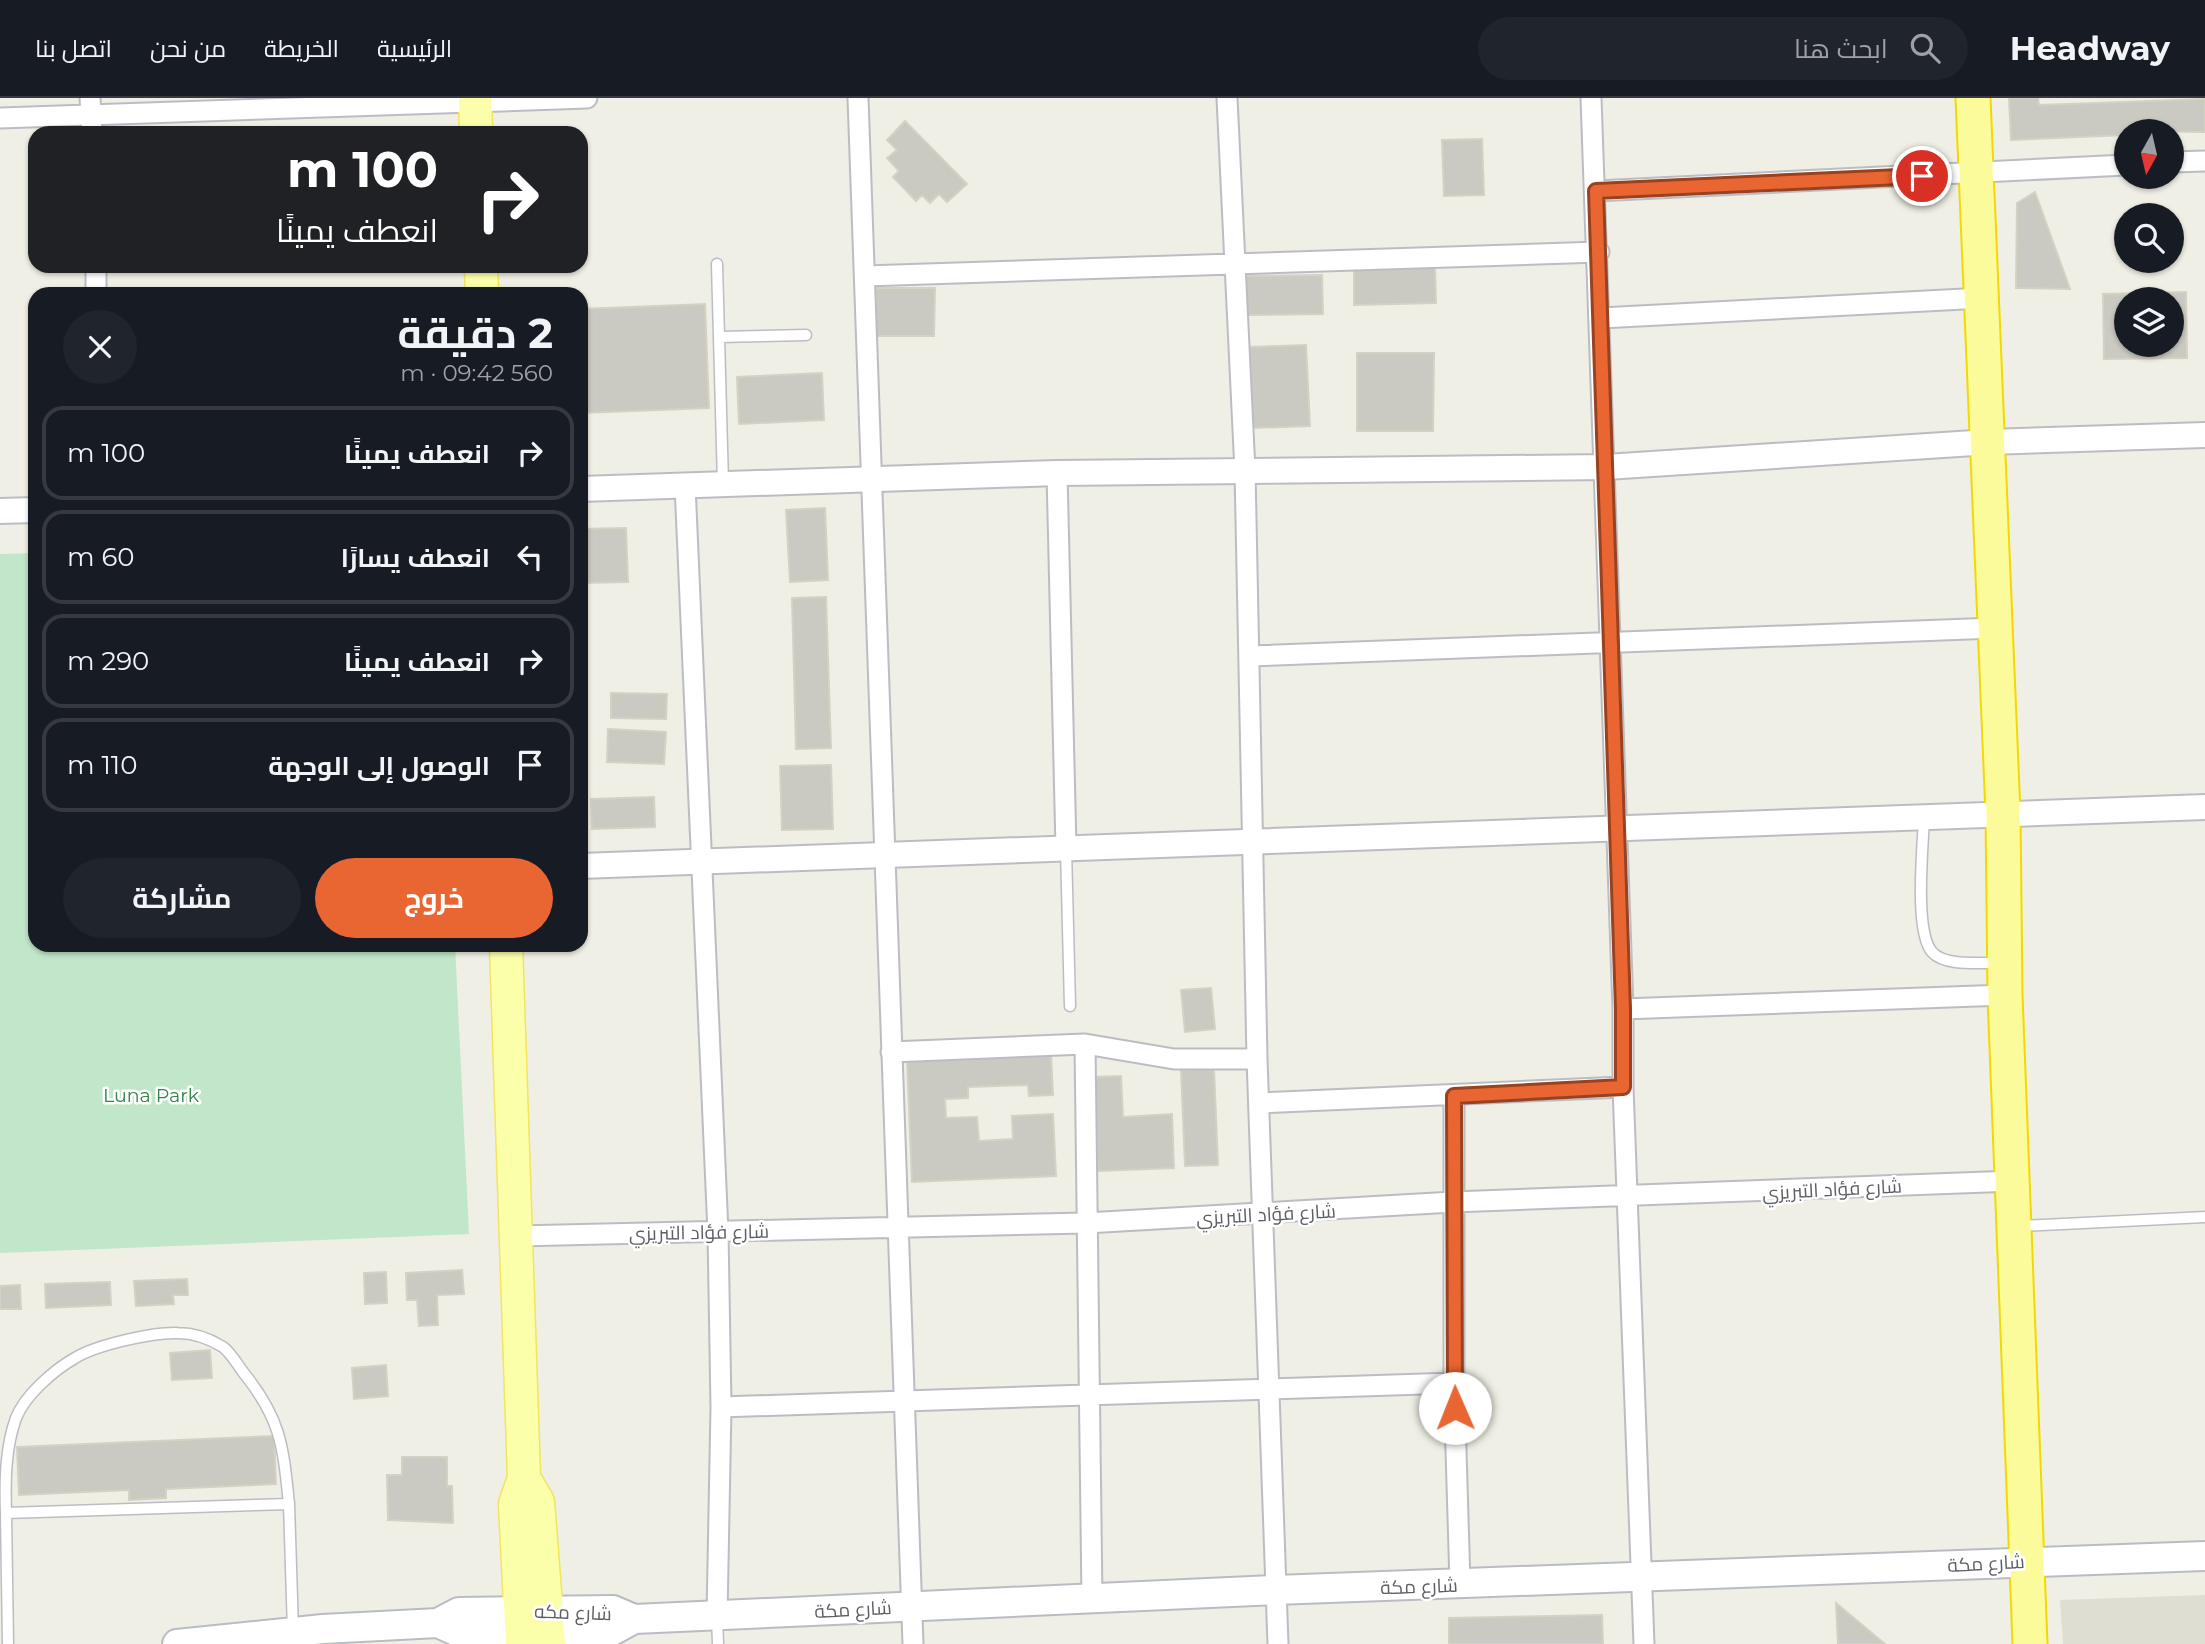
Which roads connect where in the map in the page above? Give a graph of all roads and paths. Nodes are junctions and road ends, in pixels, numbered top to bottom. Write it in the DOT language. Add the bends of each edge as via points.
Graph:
graph roads {
  1 [pos="586,98"];
  2 [pos="858,98"];
  3 [pos="1227,98"];
  4 [pos="1591,98"];
  5 [pos="1973,98"];
  6 [pos="475,111"];
  7 [pos="91,115"];
  8 [pos="0,118"];
  9 [pos="2205,161"];
  10 [pos="2184,162"];
  11 [pos="2114,166"];
  12 [pos="1977,173"];
  13 [pos="1596,191"];
  14 [pos="1599,252"];
  15 [pos="717,264"];
  16 [pos="1233,264"];
  17 [pos="865,276"];
  18 [pos="1983,298"];
  19 [pos="1601,318"];
  20 [pos="806,335"];
  21 [pos="719,337"];
  22 [pos="2205,435"];
  23 [pos="1989,442"];
  24 [pos="1606,467"];
  25 [pos="1244,471"];
  26 [pos="1056,473"];
  27 [pos="873,478"];
  28 [pos="723,484"];
  29 [pos="685,485"];
  30 [pos="588,489"];
  31 [pos="28,510"];
  32 [pos="0,511"];
  33 [pos="1995,628"];
  34 [pos="1610,645"];
  35 [pos="1249,656"];
  36 [pos="2205,807"];
  37 [pos="2003,814"];
  38 [pos="1924,817"];
  39 [pos="1615,829"];
  40 [pos="1253,843"];
  41 [pos="1066,848"];
  42 [pos="884,853"];
  43 [pos="703,861"];
  44 [pos="588,866"];
  45 [pos="506,952"];
  46 [pos="2005,979"];
  47 [pos="1070,1006"];
  48 [pos="1623,1009"];
  49 [pos="1085,1044"];
  50 [pos="891,1052"];
  51 [pos="1257,1059"];
  52 [pos="1623,1087"];
  53 [pos="1454,1096"];
  54 [pos="1260,1103"];
  55 [pos="2014,1181"];
  56 [pos="1628,1198"];
  57 [pos="1453,1202"];
  58 [pos="1265,1215"];
  59 [pos="2205,1217"];
  60 [pos="1086,1223"];
  61 [pos="2015,1226"];
  62 [pos="898,1227"];
  63 [pos="718,1232"];
  64 [pos="517,1236"];
  65 [pos="1454,1383"];
  66 [pos="1269,1387"];
  67 [pos="1090,1395"];
  68 [pos="905,1403"];
  69 [pos="721,1407"];
  70 [pos="289,1504"];
  71 [pos="6,1513"];
  72 [pos="2205,1556"];
  73 [pos="2026,1561"];
  74 [pos="1640,1579"];
  75 [pos="1460,1584"];
  76 [pos="1275,1591"];
  77 [pos="1092,1600"];
  78 [pos="912,1606"];
  79 [pos="717,1616"];
  80 [pos="634,1619"];
  81 [pos="535,1629"];
  82 [pos="293,1631"];
  83 [pos="8,1644"];
  84 [pos="177,1644"];
  85 [pos="718,1644"];
  86 [pos="913,1644"];
  87 [pos="1278,1644"];
  88 [pos="1644,1644"];
  89 [pos="2030,1644"];
  1 -- 6 [label="street"];
  2 -- 17 [label="street"];
  3 -- 16 [label="street"];
  4 -- 13 [label="street"];
  5 -- 12 [label="highway"];
  6 -- 7 [label="street"];
  7 -- 8 [label="street"];
  9 -- 10 [label="street"];
  11 -- 12 [label="street"];
  12 -- 13 [label="street"];
  12 -- 18 [label="highway"];
  13 -- 14 [label="street"];
  14 -- 16 [label="street"];
  14 -- 19 [label="street"];
  15 -- 21 [label="lane"];
  16 -- 17 [label="street"];
  16 -- 25 [label="street"];
  17 -- 27 [label="street"];
  18 -- 19 [label="street"];
  18 -- 23 [label="highway"];
  19 -- 24 [label="street"];
  20 -- 21 [label="lane"];
  21 -- 28 [label="lane"];
  22 -- 23 [label="street"];
  23 -- 24 [label="street"];
  23 -- 33 [label="highway"];
  24 -- 25 [label="street"];
  24 -- 34 [label="street"];
  25 -- 26 [label="street"];
  25 -- 35 [label="street"];
  26 -- 27 [label="street"];
  26 -- 41 [label="street"];
  27 -- 28 [label="street"];
  27 -- 42 [label="street"];
  28 -- 29 [label="street"];
  29 -- 30 [label="street"];
  29 -- 43 [label="street"];
  31 -- 32 [label="street"];
  33 -- 34 [label="street"];
  33 -- 37 [label="highway"];
  34 -- 35 [label="street"];
  34 -- 39 [label="street"];
  35 -- 40 [label="street"];
  36 -- 37 [label="street"];
  37 -- 38 [label="street"];
  37 -- 46 [label="highway"];
  38 -- 39 [label="street"];
  38 -- 46 [label="lane" via="1923,933 1932,952"];
  39 -- 40 [label="street"];
  39 -- 48 [label="street"];
  40 -- 41 [label="street"];
  40 -- 51 [label="street"];
  41 -- 42 [label="street"];
  41 -- 47 [label="lane"];
  42 -- 43 [label="street"];
  42 -- 50 [label="street"];
  43 -- 44 [label="street"];
  43 -- 63 [label="street"];
  45 -- 64 [label="main road"];
  46 -- 48 [label="street"];
  46 -- 55 [label="highway"];
  48 -- 52 [label="street"];
  49 -- 50 [label="street"];
  49 -- 51 [label="street" via="1174,1059"];
  49 -- 60 [label="street"];
  50 -- 62 [label="street"];
  51 -- 54 [label="street"];
  52 -- 53 [label="street"];
  52 -- 56 [label="street"];
  53 -- 54 [label="street"];
  53 -- 57 [label="street"];
  54 -- 58 [label="street"];
  55 -- 56 [label="street, شارع فؤاد التبريزي"];
  55 -- 61 [label="highway"];
  56 -- 57 [label="street, شارع فؤاد التبريزي"];
  56 -- 74 [label="street"];
  57 -- 58 [label="street, شارع فؤاد التبريزي"];
  57 -- 65 [label="street"];
  58 -- 60 [label="street, شارع فؤاد التبريزي"];
  58 -- 66 [label="street"];
  59 -- 61 [label="lane"];
  60 -- 62 [label="street, شارع فؤاد التبريزي"];
  60 -- 67 [label="street"];
  61 -- 73 [label="highway"];
  62 -- 63 [label="street, شارع فؤاد التبريزي"];
  62 -- 68 [label="street"];
  63 -- 64 [label="street, شارع فؤاد التبريزي"];
  63 -- 69 [label="street"];
  64 -- 81 [label="main road" via="524,1478 515,1504"];
  65 -- 66 [label="street"];
  65 -- 75 [label="street"];
  66 -- 67 [label="street"];
  66 -- 76 [label="street"];
  67 -- 68 [label="street"];
  67 -- 77 [label="street"];
  68 -- 69 [label="street"];
  68 -- 78 [label="street"];
  69 -- 79 [label="street"];
  70 -- 71 [label="lane"];
  70 -- 71 [label="lane" via="277,1421 254,1385 225,1349 204,1337 177,1333 126,1341 76,1357 42,1384 16,1417 5,1482"];
  70 -- 82 [label="lane"];
  71 -- 83 [label="lane"];
  72 -- 73 [label="main road, شارع مكة"];
  73 -- 74 [label="main road, شارع مكة"];
  73 -- 89 [label="highway"];
  74 -- 75 [label="main road, شارع مكة"];
  74 -- 88 [label="street"];
  75 -- 76 [label="main road, شارع مكة"];
  76 -- 77 [label="main road, شارع مكة"];
  76 -- 87 [label="street"];
  77 -- 78 [label="main road, شارع مكة"];
  78 -- 79 [label="main road, شارع مكة"];
  78 -- 86 [label="street"];
  79 -- 80 [label="main road, شارع مكة"];
  79 -- 85 [label="lane"];
  80 -- 81 [label="main road, شارع مكه" via="612,1631"];
  81 -- 82 [label="main road, شارع مكه" via="459,1612 438,1623"];
  82 -- 84 [label="main road, شارع مكه"];
}
